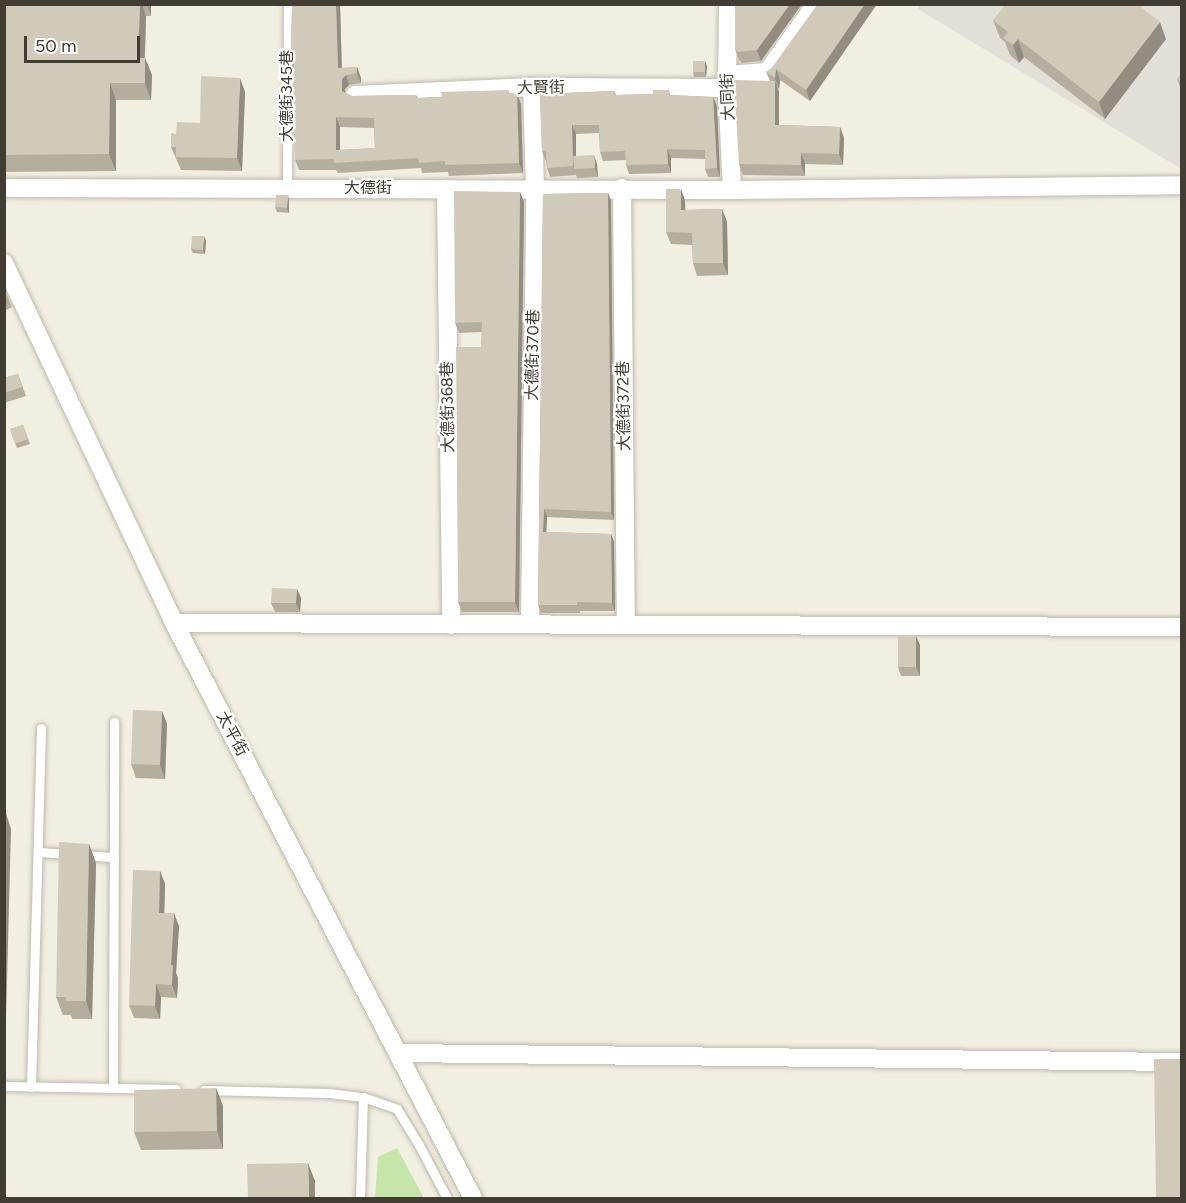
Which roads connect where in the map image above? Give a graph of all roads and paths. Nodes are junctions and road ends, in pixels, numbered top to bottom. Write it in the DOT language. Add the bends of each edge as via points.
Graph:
graph roads {
  1 [pos="288,4"];
  2 [pos="728,4"];
  3 [pos="816,4"];
  4 [pos="727,82"];
  5 [pos="532,87"];
  6 [pos="355,95"];
  7 [pos="1182,185"];
  8 [pos="4,188"];
  9 [pos="287,188"];
  10 [pos="622,188"];
  11 [pos="446,189"];
  12 [pos="535,189"];
  13 [pos="732,190"];
  14 [pos="4,263"];
  15 [pos="174,623"];
  16 [pos="530,623"];
  17 [pos="626,623"];
  18 [pos="451,625"];
  19 [pos="1182,627"];
  20 [pos="114,722"];
  21 [pos="41,728"];
  22 [pos="39,852"];
  23 [pos="114,857"];
  24 [pos="398,1053"];
  25 [pos="1182,1062"];
  26 [pos="4,1086"];
  27 [pos="31,1086"];
  28 [pos="113,1088"];
  29 [pos="185,1090"];
  30 [pos="197,1090"];
  31 [pos="363,1097"];
  32 [pos="360,1198"];
  33 [pos="447,1198"];
  34 [pos="473,1198"];
  1 -- 9 [label="lane, 大德街345巷"];
  2 -- 4 [label="street, 大同街"];
  3 -- 4 [label="street, 大賢街" via="767,72"];
  4 -- 5 [label="street, 大賢街"];
  4 -- 13 [label="street, 大同街"];
  5 -- 6 [label="street, 大賢街"];
  5 -- 12 [label="street, 大德街370巷"];
  7 -- 13 [label="street, 大德街"];
  8 -- 9 [label="street, 大德街"];
  9 -- 11 [label="street, 大德街"];
  10 -- 12 [label="street, 大德街"];
  10 -- 13 [label="street, 大德街"];
  10 -- 17 [label="street, 大德街372巷"];
  11 -- 12 [label="street, 大德街"];
  11 -- 18 [label="street, 大德街368巷"];
  12 -- 16 [label="street, 大德街370巷"];
  14 -- 15 [label="street, 太平街"];
  15 -- 18 [label="street"];
  15 -- 24 [label="street, 太平街"];
  16 -- 17 [label="street"];
  16 -- 18 [label="street"];
  17 -- 19 [label="street"];
  20 -- 23 [label="lane"];
  21 -- 22 [label="lane"];
  22 -- 23 [label="lane"];
  22 -- 27 [label="lane"];
  23 -- 28 [label="lane"];
  24 -- 25 [label="street"];
  24 -- 34 [label="street, 太平街"];
  26 -- 27 [label="lane"];
  27 -- 28 [label="lane"];
  28 -- 29 [label="lane"];
  30 -- 31 [label="lane"];
  31 -- 32 [label="lane"];
  31 -- 33 [label="lane" via="397,1109"];
}
